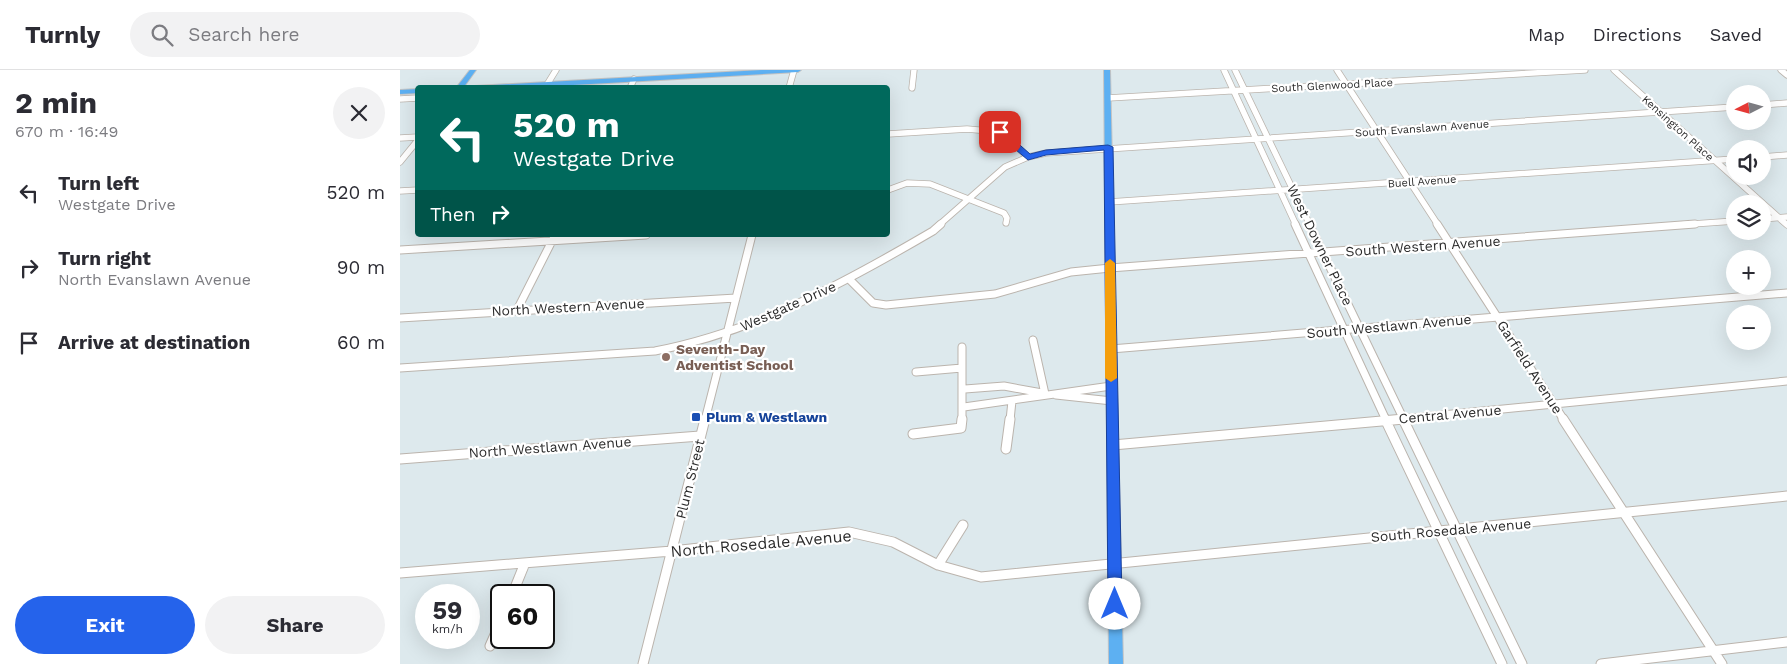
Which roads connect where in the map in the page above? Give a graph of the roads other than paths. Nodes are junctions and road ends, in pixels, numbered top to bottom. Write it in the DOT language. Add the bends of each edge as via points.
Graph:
graph roads {
  1 [pos="473,70"];
  2 [pos="556,70"];
  3 [pos="794,70"];
  4 [pos="798,70"];
  5 [pos="914,70"];
  6 [pos="1107,70"];
  7 [pos="1224,70"];
  8 [pos="1235,70"];
  9 [pos="1337,70"];
  10 [pos="1585,70"];
  11 [pos="1614,70"];
  12 [pos="1781,70"];
  13 [pos="710,72"];
  14 [pos="1787,75"];
  15 [pos="634,79"];
  16 [pos="548,83"];
  17 [pos="1346,84"];
  18 [pos="461,85"];
  19 [pos="519,85"];
  20 [pos="631,85"];
  21 [pos="791,85"];
  22 [pos="912,88"];
  23 [pos="1245,90"];
  24 [pos="415,91"];
  25 [pos="1234,91"];
  26 [pos="400,92"];
  27 [pos="415,98"];
  28 [pos="1108,98"];
  29 [pos="400,99"];
  30 [pos="1787,103"];
  31 [pos="1771,104"];
  32 [pos="1726,108"];
  33 [pos="1660,112"];
  34 [pos="1376,131"];
  35 [pos="890,134"];
  36 [pos="1266,137"];
  37 [pos="400,138"];
  38 [pos="415,138"];
  39 [pos="1255,138"];
  40 [pos="415,142"];
  41 [pos="1108,147"];
  42 [pos="1787,155"];
  43 [pos="1771,156"];
  44 [pos="1028,157"];
  45 [pos="1726,159"];
  46 [pos="1714,160"];
  47 [pos="400,162"];
  48 [pos="1410,182"];
  49 [pos="890,189"];
  50 [pos="415,190"];
  51 [pos="1293,190"];
  52 [pos="400,191"];
  53 [pos="1280,191"];
  54 [pos="968,199"];
  55 [pos="1109,202"];
  56 [pos="1787,217"];
  57 [pos="1771,218"];
  58 [pos="1778,218"];
  59 [pos="1726,222"];
  60 [pos="1006,223"];
  61 [pos="1787,226"];
  62 [pos="585,237"];
  63 [pos="751,237"];
  64 [pos="554,238"];
  65 [pos="1450,244"];
  66 [pos="400,250"];
  67 [pos="1324,253"];
  68 [pos="1310,254"];
  69 [pos="1110,268"];
  70 [pos="849,279"];
  71 [pos="1787,293"];
  72 [pos="736,298"];
  73 [pos="517,310"];
  74 [pos="1497,316"];
  75 [pos="400,318"];
  76 [pos="1360,329"];
  77 [pos="1344,330"];
  78 [pos="728,332"];
  79 [pos="1033,340"];
  80 [pos="962,347"];
  81 [pos="1111,349"];
  82 [pos="400,368"];
  83 [pos="962,368"];
  84 [pos="916,372"];
  85 [pos="1787,381"];
  86 [pos="1111,386"];
  87 [pos="965,389"];
  88 [pos="1045,394"];
  89 [pos="1012,401"];
  90 [pos="1112,401"];
  91 [pos="1554,405"];
  92 [pos="964,407"];
  93 [pos="1404,418"];
  94 [pos="1386,420"];
  95 [pos="914,434"];
  96 [pos="700,436"];
  97 [pos="1113,445"];
  98 [pos="1006,449"];
  99 [pos="400,459"];
  100 [pos="1787,496"];
  101 [pos="1625,513"];
  102 [pos="962,525"];
  103 [pos="1458,530"];
  104 [pos="1439,532"];
  105 [pos="672,551"];
  106 [pos="525,563"];
  107 [pos="938,565"];
  108 [pos="1115,565"];
  109 [pos="400,573"];
  110 [pos="516,584"];
  111 [pos="1787,642"];
  112 [pos="1713,651"];
  113 [pos="643,664"];
  114 [pos="1116,664"];
  115 [pos="1502,664"];
  116 [pos="1522,664"];
  117 [pos="1601,664"];
  118 [pos="1722,664"];
  1 -- 18 [label="main road"];
  2 -- 16 [label="street"];
  3 -- 4 [label="main road"];
  3 -- 13 [label="main road"];
  3 -- 21 [label="street"];
  5 -- 22 [label="street"];
  6 -- 28 [label="main road"];
  7 -- 25 [label="street, West Downer Place"];
  8 -- 23 [label="street, West Downer Place"];
  9 -- 17 [label="street, Garfield Avenue"];
  10 -- 17 [label="street, South Glenwood Place"];
  11 -- 33 [label="street, Kensington Place"];
  12 -- 14 [label="street"];
  13 -- 15 [label="main road"];
  15 -- 16 [label="main road"];
  15 -- 20 [label="street"];
  16 -- 19 [label="main road"];
  17 -- 23 [label="street, South Glenwood Place"];
  17 -- 34 [label="street, Garfield Avenue"];
  23 -- 25 [label="street, South Glenwood Place"];
  23 -- 36 [label="street, West Downer Place"];
  24 -- 26 [label="main road"];
  25 -- 28 [label="street, South Glenwood Place"];
  25 -- 39 [label="street, West Downer Place"];
  27 -- 29 [label="street"];
  28 -- 41 [label="main road"];
  30 -- 31 [label="street"];
  32 -- 33 [label="street, South Evanslawn Avenue"];
  33 -- 34 [label="street, South Evanslawn Avenue"];
  33 -- 46 [label="street, Kensington Place"];
  34 -- 36 [label="street, South Evanslawn Avenue"];
  34 -- 48 [label="street, Garfield Avenue"];
  35 -- 44 [label="street" via="967,129 1000,132"];
  36 -- 39 [label="street, South Evanslawn Avenue"];
  36 -- 51 [label="street, West Downer Place"];
  37 -- 38 [label="street"];
  39 -- 41 [label="street, South Evanslawn Avenue"];
  39 -- 53 [label="street, West Downer Place"];
  40 -- 47 [label="street"];
  41 -- 44 [label="street, Westgate Drive"];
  41 -- 55 [label="main road"];
  42 -- 43 [label="street"];
  44 -- 54 [label="street, Westgate Drive" via="1005,167"];
  45 -- 46 [label="street, Buell Avenue"];
  46 -- 48 [label="street, Buell Avenue"];
  46 -- 58 [label="street, Kensington Place"];
  48 -- 51 [label="street, Buell Avenue"];
  48 -- 65 [label="street, Garfield Avenue"];
  49 -- 54 [label="street" via="907,183 930,184"];
  50 -- 52 [label="street"];
  51 -- 53 [label="street, Buell Avenue"];
  51 -- 67 [label="street, West Downer Place"];
  53 -- 55 [label="street, Buell Avenue"];
  53 -- 68 [label="street, West Downer Place"];
  54 -- 60 [label="street" via="1004,213"];
  54 -- 70 [label="street, Westgate Drive" via="932,231"];
  55 -- 69 [label="main road"];
  56 -- 58 [label="street"];
  57 -- 58 [label="street"];
  58 -- 61 [label="street, Kensington Place"];
  59 -- 65 [label="street, South Western Avenue"];
  62 -- 64 [label="street"];
  63 -- 72 [label="street, Plum Street"];
  64 -- 66 [label="street"];
  64 -- 73 [label="street"];
  65 -- 67 [label="street, South Western Avenue"];
  65 -- 74 [label="street, Garfield Avenue"];
  67 -- 68 [label="street, South Western Avenue"];
  67 -- 76 [label="street, West Downer Place"];
  68 -- 69 [label="street, South Western Avenue"];
  68 -- 77 [label="street, West Downer Place"];
  69 -- 70 [label="street" via="1071,272 995,294 886,305 873,303"];
  69 -- 81 [label="main road"];
  70 -- 78 [label="street, Westgate Drive"];
  71 -- 74 [label="street, South Westlawn Avenue"];
  72 -- 73 [label="street, North Western Avenue"];
  72 -- 78 [label="street, Plum Street"];
  73 -- 75 [label="street, North Western Avenue"];
  74 -- 76 [label="street, South Westlawn Avenue"];
  74 -- 91 [label="street, Garfield Avenue"];
  76 -- 77 [label="street, South Westlawn Avenue"];
  76 -- 93 [label="street, West Downer Place"];
  77 -- 81 [label="street, South Westlawn Avenue"];
  77 -- 94 [label="street, West Downer Place"];
  78 -- 82 [label="street, Westgate Drive" via="655,352"];
  78 -- 96 [label="street, Plum Street"];
  79 -- 88 [label="street"];
  80 -- 83 [label="street"];
  81 -- 86 [label="main road"];
  83 -- 84 [label="street"];
  83 -- 87 [label="street"];
  85 -- 91 [label="street, Central Avenue"];
  86 -- 88 [label="street"];
  86 -- 90 [label="main road"];
  87 -- 88 [label="street" via="1004,386"];
  87 -- 92 [label="street"];
  88 -- 89 [label="street"];
  88 -- 90 [label="street"];
  89 -- 92 [label="street"];
  89 -- 98 [label="street"];
  90 -- 97 [label="main road"];
  91 -- 93 [label="street, Central Avenue"];
  91 -- 101 [label="street, Garfield Avenue"];
  92 -- 95 [label="street" via="961,428"];
  93 -- 94 [label="street, Central Avenue"];
  93 -- 103 [label="street, West Downer Place"];
  94 -- 97 [label="street, Central Avenue"];
  94 -- 104 [label="street, West Downer Place"];
  96 -- 99 [label="street, North Westlawn Avenue"];
  96 -- 105 [label="street, Plum Street"];
  97 -- 108 [label="main road"];
  100 -- 101 [label="street, South Rosedale Avenue"];
  101 -- 103 [label="street, South Rosedale Avenue"];
  101 -- 112 [label="street, Garfield Avenue"];
  102 -- 107 [label="street"];
  103 -- 104 [label="street, South Rosedale Avenue"];
  103 -- 116 [label="street, West Downer Place"];
  104 -- 108 [label="street, South Rosedale Avenue" via="1314,542"];
  104 -- 115 [label="street, West Downer Place"];
  105 -- 106 [label="street, North Rosedale Avenue"];
  105 -- 107 [label="street, North Rosedale Avenue" via="848,532 893,542"];
  105 -- 113 [label="street, Plum Street"];
  106 -- 109 [label="street, North Rosedale Avenue"];
  106 -- 110 [label="street"];
  107 -- 108 [label="street, North Rosedale Avenue" via="981,578"];
  108 -- 114 [label="main road"];
  111 -- 112 [label="street"];
  112 -- 117 [label="street"];
  112 -- 118 [label="street, Garfield Avenue"];
}
